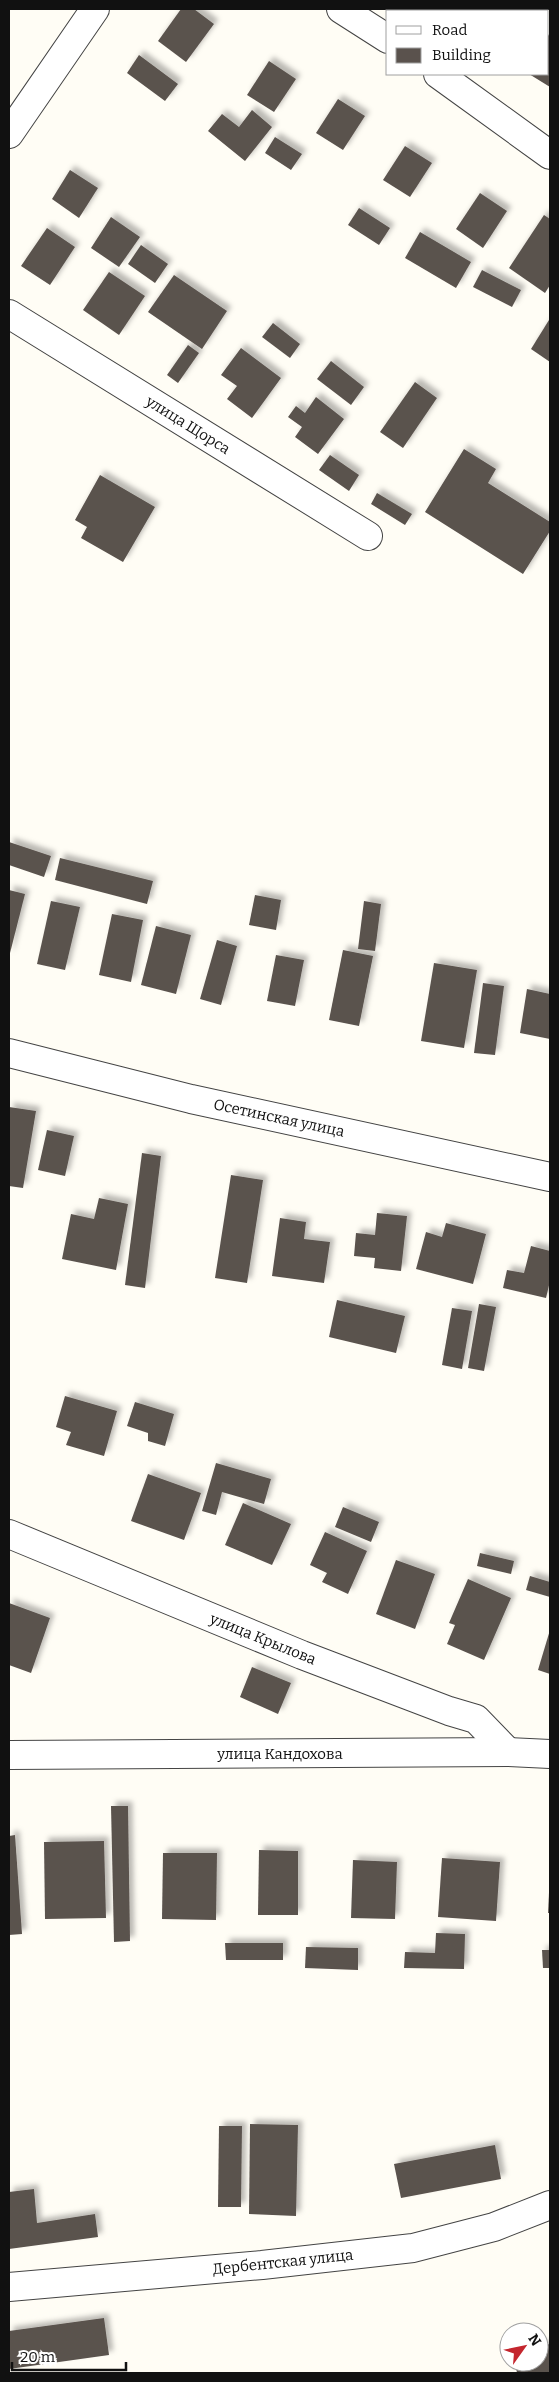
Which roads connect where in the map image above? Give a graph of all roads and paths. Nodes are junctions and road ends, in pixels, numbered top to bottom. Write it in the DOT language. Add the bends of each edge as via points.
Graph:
graph roads {
  1 [pos="95,9"];
  2 [pos="341,9"];
  3 [pos="386,38"];
  4 [pos="439,75"];
  5 [pos="9,134"];
  6 [pos="550,155"];
  7 [pos="9,314"];
  8 [pos="368,536"];
  9 [pos="9,1053"];
  10 [pos="550,1177"];
  11 [pos="9,1534"];
  12 [pos="508,1752"];
  13 [pos="550,1754"];
  14 [pos="9,1755"];
  15 [pos="550,2205"];
  16 [pos="9,2287"];
  1 -- 5 [label="street"];
  2 -- 3 [label="street"];
  4 -- 6 [label="street"];
  7 -- 8 [label="street, улица Щорса"];
  9 -- 10 [label="street, Осетинская улица" via="192,1099"];
  11 -- 12 [label="street, улица Крылова" via="310,1659 476,1718"];
  12 -- 13 [label="street, улица Кандохова"];
  12 -- 14 [label="street, улица Кандохова"];
  15 -- 16 [label="street, Дербентская улица" via="494,2227 413,2248"];
}
